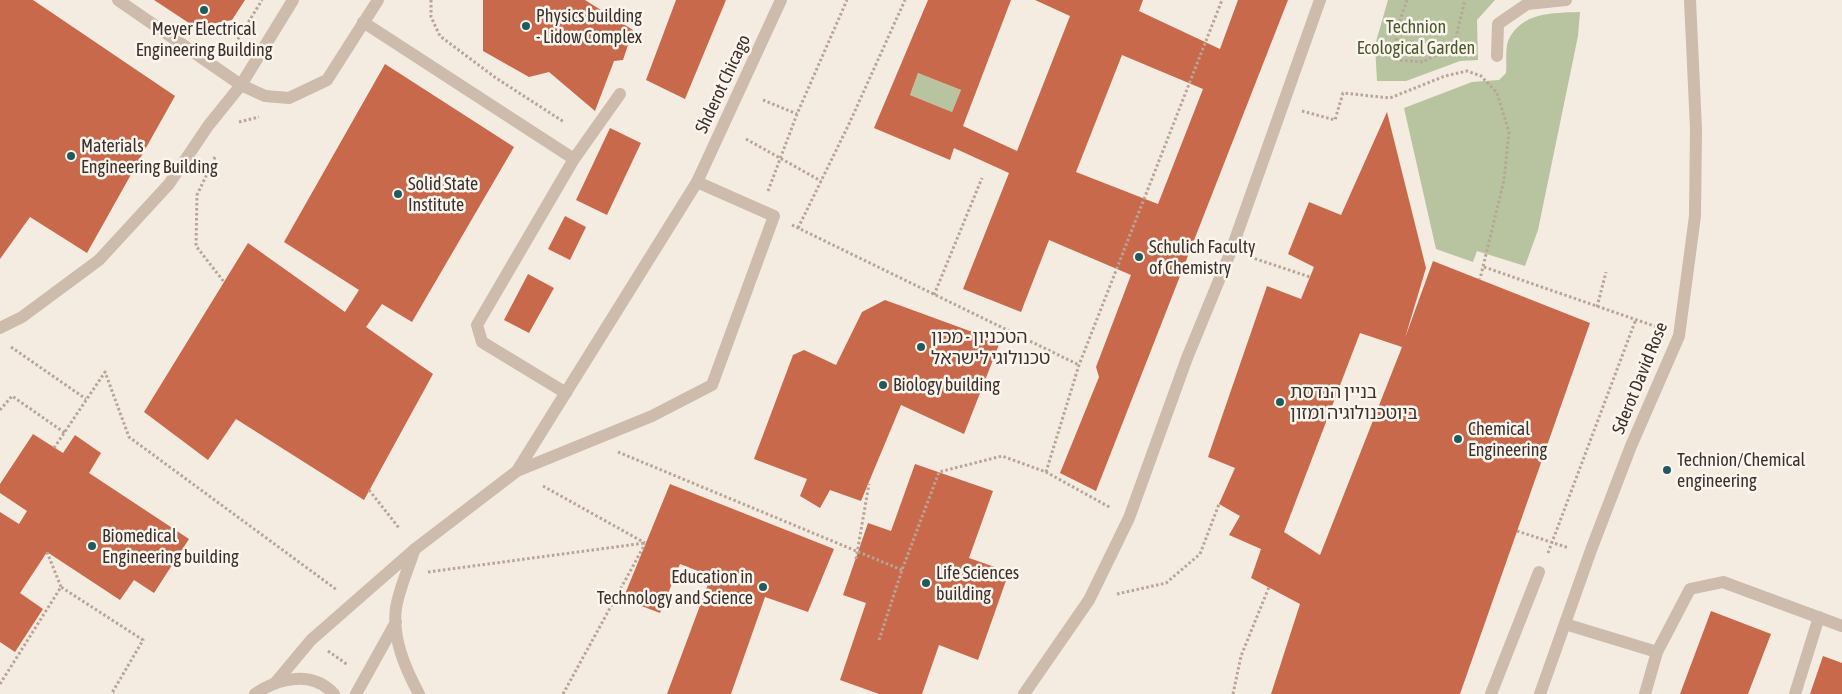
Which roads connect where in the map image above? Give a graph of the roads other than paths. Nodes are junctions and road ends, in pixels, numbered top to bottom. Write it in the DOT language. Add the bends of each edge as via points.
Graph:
graph roads {
  1 [pos="118,0"];
  2 [pos="293,0"];
  3 [pos="378,0"];
  4 [pos="781,0"];
  5 [pos="1320,0"];
  6 [pos="1566,0"];
  7 [pos="1690,0"];
  8 [pos="363,22"];
  9 [pos="1497,56"];
  10 [pos="241,85"];
  11 [pos="620,94"];
  12 [pos="574,159"];
  13 [pos="697,182"];
  14 [pos="0,328"];
  15 [pos="566,393"];
  16 [pos="517,471"];
  17 [pos="414,550"];
  18 [pos="1539,572"];
  19 [pos="1819,617"];
  20 [pos="396,622"];
  21 [pos="1565,624"];
  22 [pos="1842,626"];
  23 [pos="1657,652"];
  24 [pos="276,682"];
  25 [pos="255,694"];
  26 [pos="334,694"];
  27 [pos="356,694"];
  28 [pos="419,694"];
  29 [pos="1024,694"];
  30 [pos="1491,694"];
  31 [pos="1540,694"];
  32 [pos="1645,694"];
  33 [pos="1794,694"];
  1 -- 10 [label="street"];
  2 -- 10 [label="street"];
  3 -- 8 [label="street"];
  4 -- 13 [label="street, Shderot Chicago"];
  5 -- 29 [label="street" via="1231,250 1187,358 1129,518 1089,600"];
  6 -- 9 [label="street" via="1527,4 1498,24"];
  7 -- 21 [label="street, Sderot David Rose" via="1696,129 1695,216 1679,336 1631,446"];
  8 -- 10 [label="street" via="327,80 289,98 267,86"];
  8 -- 12 [label="street"];
  10 -- 14 [label="street" via="208,126 169,184 99,260 22,316"];
  11 -- 12 [label="street"];
  12 -- 15 [label="street" via="477,325 482,342"];
  13 -- 15 [label="street, Shderot Chicago"];
  13 -- 16 [label="street" via="774,216 712,385 652,416"];
  15 -- 16 [label="street, Shderot Chicago"];
  16 -- 17 [label="street"];
  17 -- 20 [label="street" via="396,608"];
  17 -- 24 [label="street" via="312,640"];
  18 -- 30 [label="street"];
  19 -- 22 [label="street"];
  19 -- 23 [label="street" via="1723,582 1690,590"];
  19 -- 33 [label="street"];
  20 -- 27 [label="street"];
  20 -- 28 [label="street" via="406,670"];
  21 -- 23 [label="street"];
  21 -- 31 [label="street, Sderot David Rose"];
  23 -- 32 [label="street"];
  24 -- 25 [label="street"];
  24 -- 26 [label="street" via="301,679 318,683"];
}
